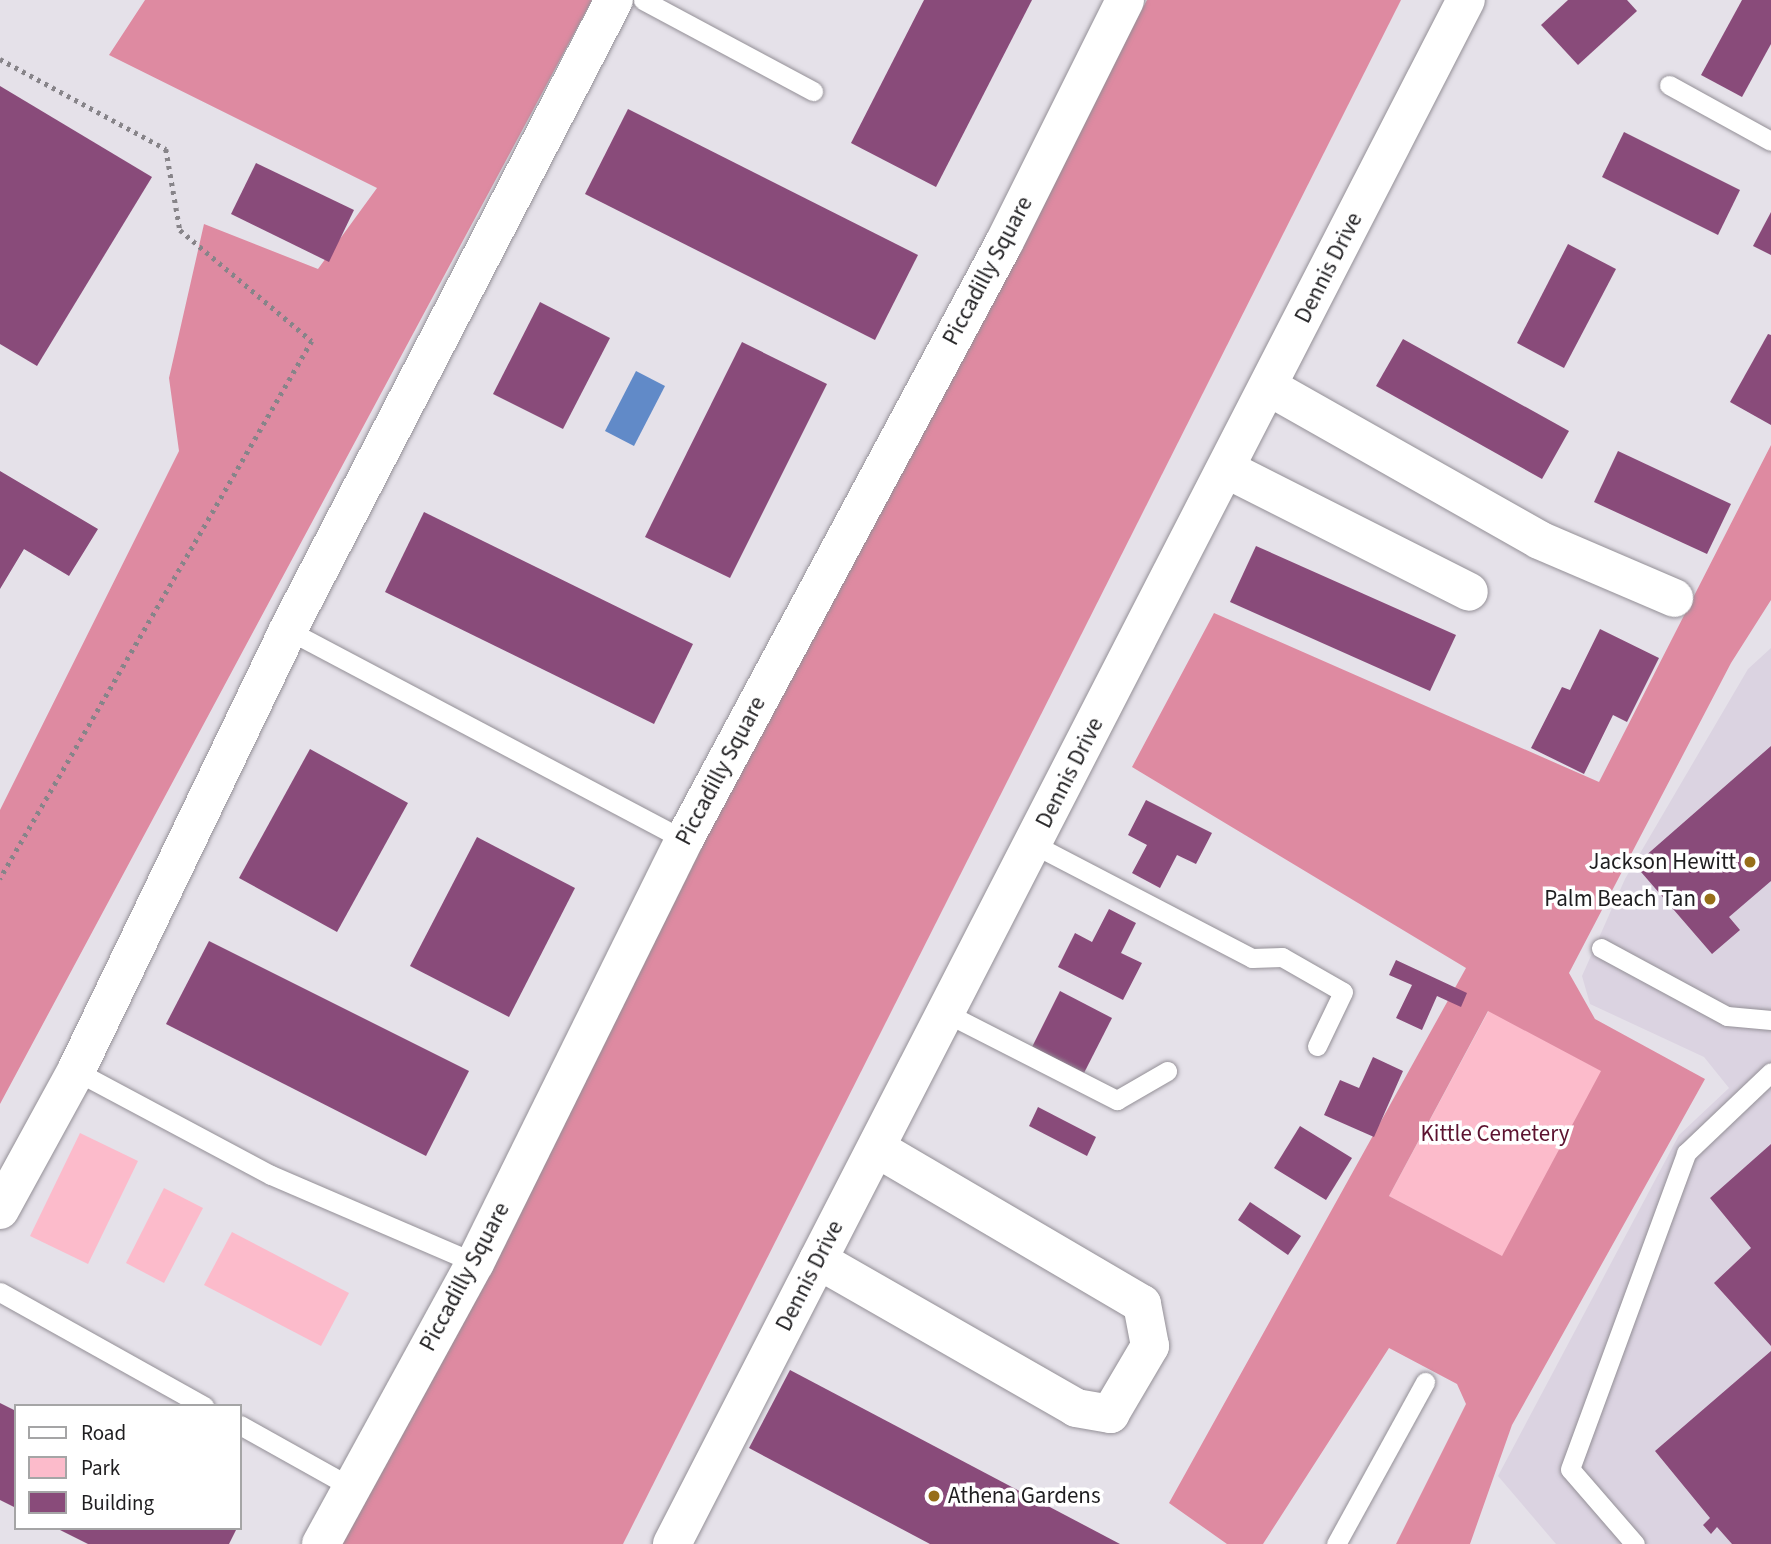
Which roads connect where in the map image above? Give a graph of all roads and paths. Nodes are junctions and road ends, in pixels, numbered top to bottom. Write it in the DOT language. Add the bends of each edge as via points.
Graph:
graph roads {
  1 [pos="614,0"];
  2 [pos="643,0"];
  3 [pos="1125,0"];
  4 [pos="1466,0"];
  5 [pos="0,59"];
  6 [pos="1668,85"];
  7 [pos="813,91"];
  8 [pos="1771,141"];
  9 [pos="1269,387"];
  10 [pos="1226,469"];
  11 [pos="1469,592"];
  12 [pos="1674,598"];
  13 [pos="288,630"];
  14 [pos="684,840"];
  15 [pos="1033,844"];
  16 [pos="0,878"];
  17 [pos="1601,948"];
  18 [pos="946,1013"];
  19 [pos="1771,1020"];
  20 [pos="1317,1046"];
  21 [pos="76,1071"];
  22 [pos="1167,1071"];
  23 [pos="1771,1072"];
  24 [pos="876,1148"];
  25 [pos="0,1210"];
  26 [pos="818,1260"];
  27 [pos="475,1263"];
  28 [pos="0,1292"];
  29 [pos="1425,1382"];
  30 [pos="200,1404"];
  31 [pos="242,1427"];
  32 [pos="351,1487"];
  33 [pos="321,1544"];
  34 [pos="672,1544"];
  35 [pos="1336,1544"];
  36 [pos="1635,1544"];
  1 -- 13 [label="street"];
  2 -- 7 [label="lane"];
  3 -- 14 [label="street, Piccadilly Square" via="1004,243"];
  4 -- 9 [label="street, Dennis Drive"];
  5 -- 16 [label="path" via="166,149 180,230 312,341"];
  6 -- 8 [label="lane"];
  9 -- 10 [label="street, Dennis Drive"];
  9 -- 12 [label="street" via="1539,540"];
  10 -- 11 [label="street"];
  10 -- 15 [label="street, Dennis Drive"];
  13 -- 14 [label="lane"];
  13 -- 21 [label="street"];
  14 -- 27 [label="street, Piccadilly Square"];
  15 -- 18 [label="street, Dennis Drive"];
  15 -- 20 [label="lane" via="1252,958 1282,957 1343,992"];
  17 -- 19 [label="lane" via="1727,1016"];
  18 -- 22 [label="lane" via="1117,1100"];
  18 -- 24 [label="street, Dennis Drive"];
  21 -- 25 [label="street"];
  21 -- 27 [label="lane" via="271,1175"];
  23 -- 36 [label="lane" via="1686,1153 1570,1469"];
  24 -- 26 [label="street, Dennis Drive"];
  24 -- 26 [label="street" via="1142,1304 1150,1346 1110,1414 1076,1408"];
  26 -- 34 [label="street, Dennis Drive"];
  27 -- 32 [label="street, Piccadilly Square"];
  28 -- 30 [label="lane"];
  29 -- 35 [label="lane"];
  31 -- 32 [label="lane"];
  32 -- 33 [label="street, Piccadilly Square"];
}
